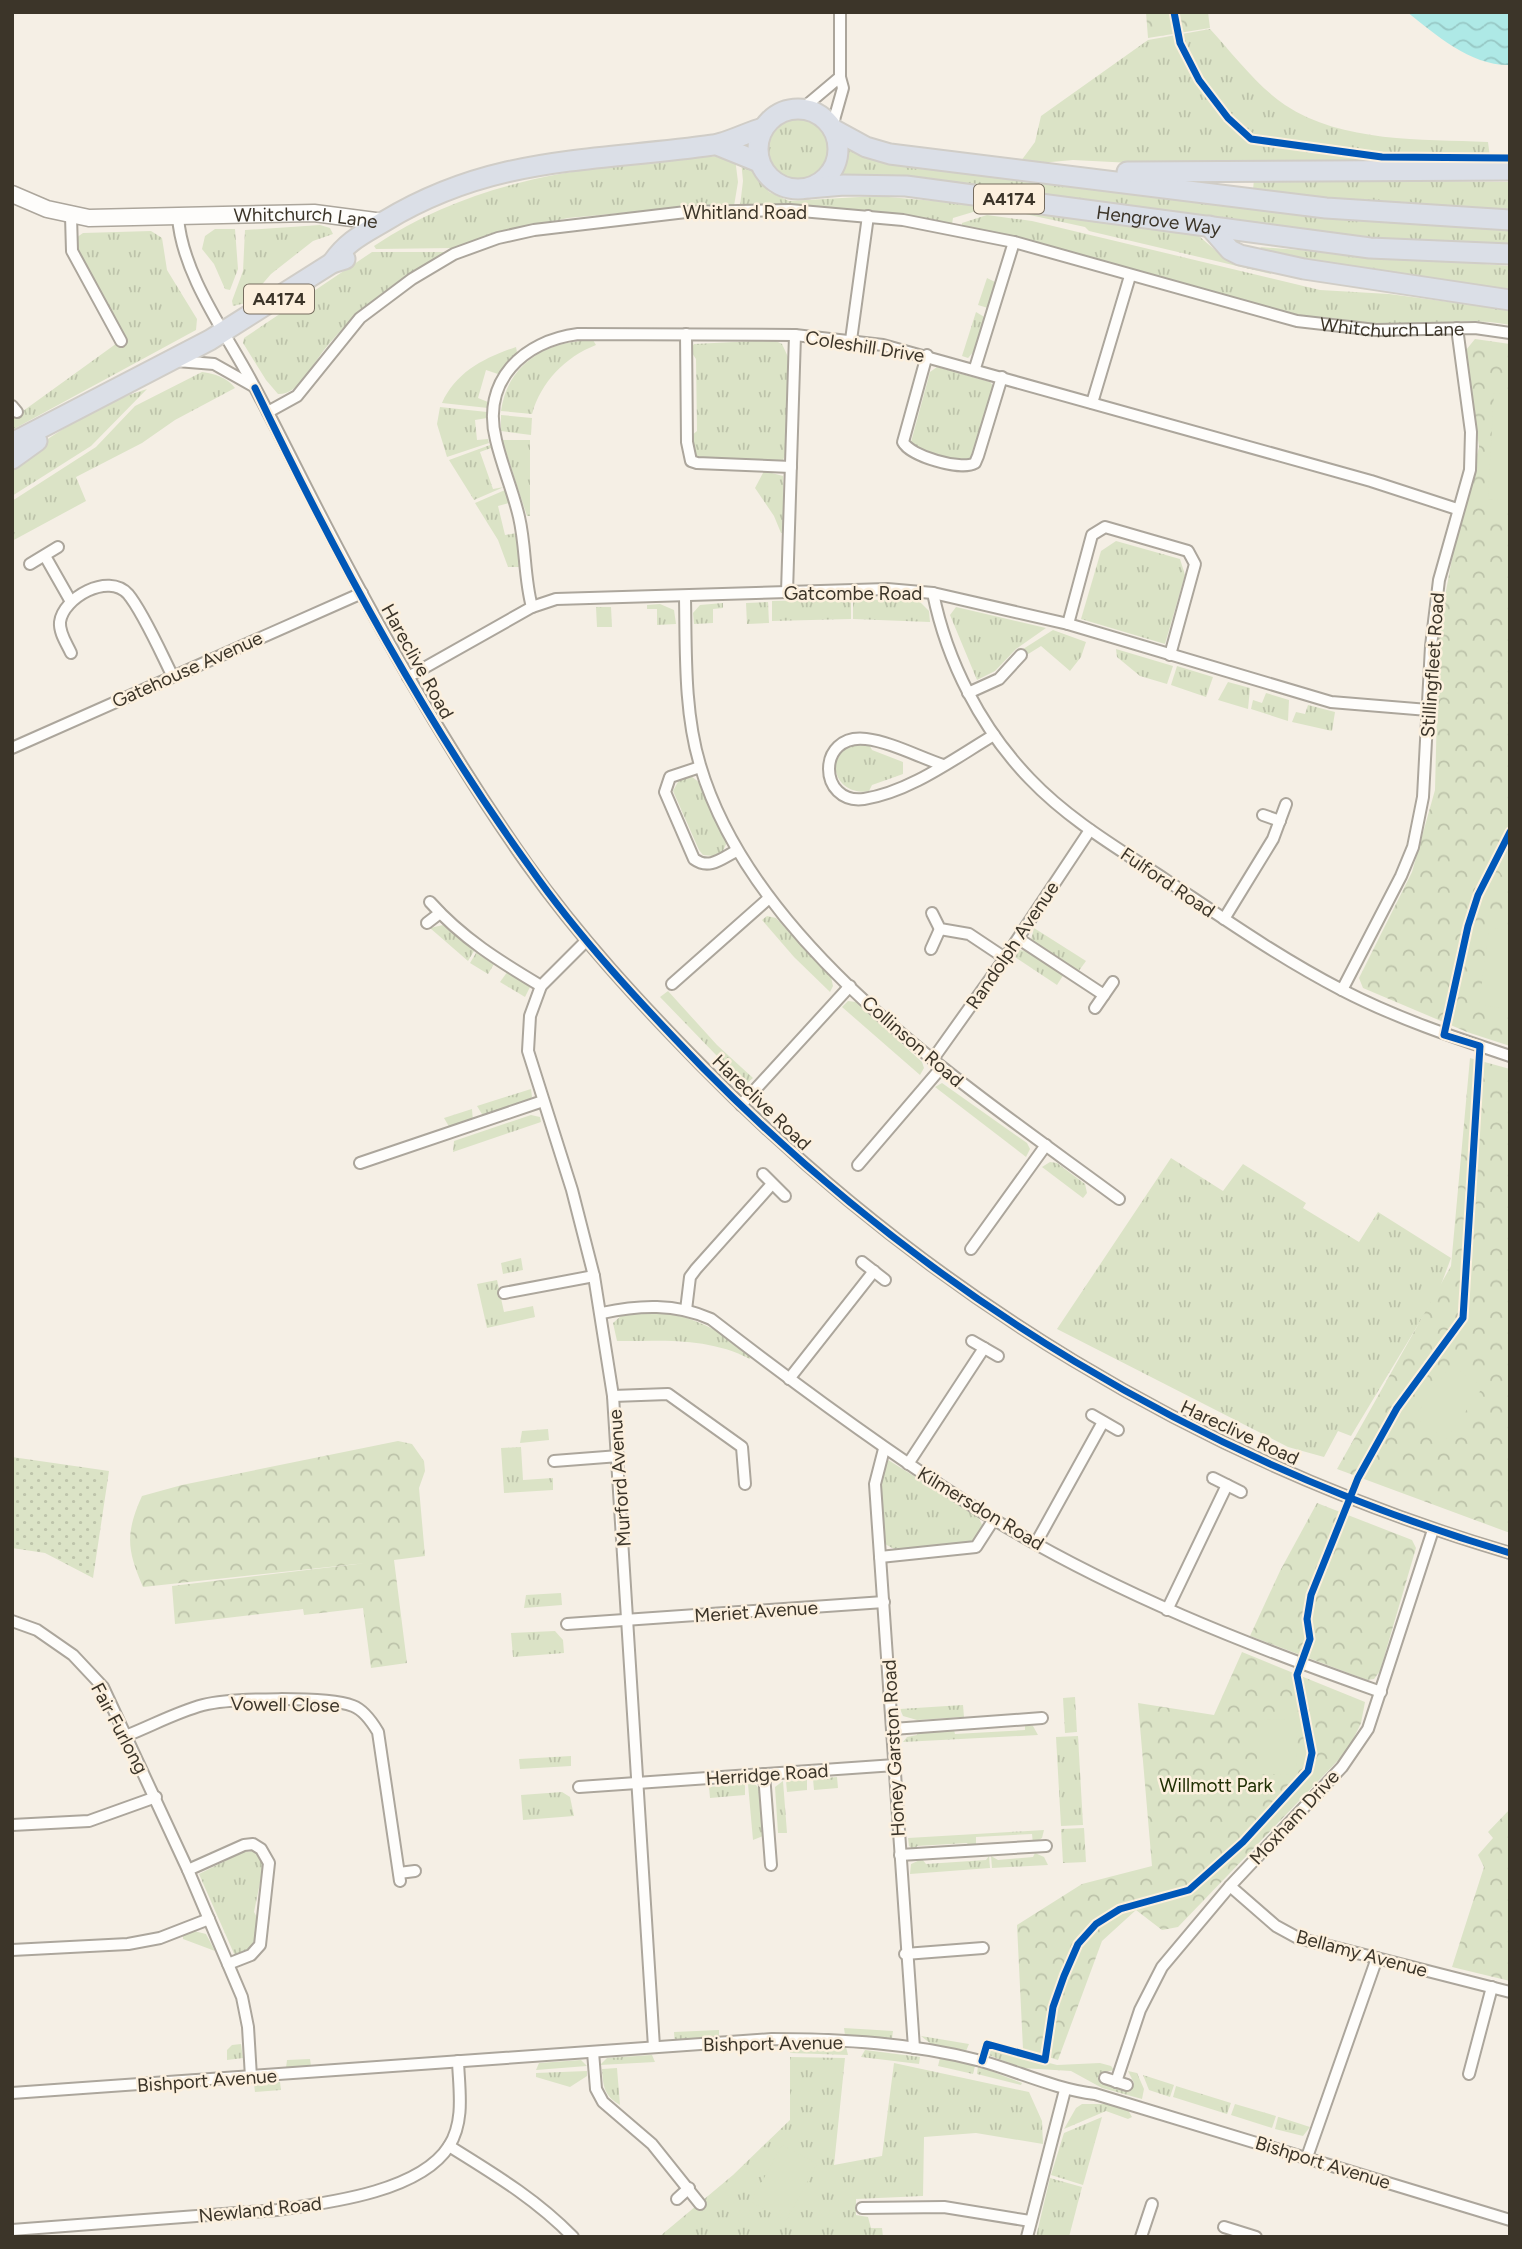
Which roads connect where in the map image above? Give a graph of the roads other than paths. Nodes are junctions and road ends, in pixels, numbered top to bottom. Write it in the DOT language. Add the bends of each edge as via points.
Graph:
graph roads {
  1 [pos="840,12"];
  2 [pos="839,77"];
  3 [pos="802,109"];
  4 [pos="763,128"];
  5 [pos="832,128"];
  6 [pos="717,145"];
  7 [pos="759,162"];
  8 [pos="1510,170"];
  9 [pos="1049,171"];
  10 [pos="809,188"];
  11 [pos="12,194"];
  12 [pos="71,216"];
  13 [pos="868,216"];
  14 [pos="178,217"];
  15 [pos="1510,220"];
  16 [pos="383,222"];
  17 [pos="1209,226"];
  18 [pos="1014,242"];
  19 [pos="1510,254"];
  20 [pos="1130,276"];
  21 [pos="1510,300"];
  22 [pos="1275,317"];
  23 [pos="1457,328"];
  24 [pos="224,332"];
  25 [pos="1510,333"];
  26 [pos="686,334"];
  27 [pos="795,335"];
  28 [pos="851,340"];
  29 [pos="121,341"];
  30 [pos="927,355"];
  31 [pos="174,360"];
  32 [pos="975,368"];
  33 [pos="1002,377"];
  34 [pos="255,388"];
  35 [pos="1092,402"];
  36 [pos="90,405"];
  37 [pos="268,412"];
  38 [pos="12,443"];
  39 [pos="12,459"];
  40 [pos="791,467"];
  41 [pos="1457,509"];
  42 [pos="58,547"];
  43 [pos="45,556"];
  44 [pos="30,564"];
  45 [pos="787,592"];
  46 [pos="362,593"];
  47 [pos="933,593"];
  48 [pos="685,597"];
  49 [pos="70,600"];
  50 [pos="532,607"];
  51 [pos="1068,624"];
  52 [pos="71,653"];
  53 [pos="1020,655"];
  54 [pos="1170,655"];
  55 [pos="172,675"];
  56 [pos="408,677"];
  57 [pos="968,693"];
  58 [pos="1428,710"];
  59 [pos="994,736"];
  60 [pos="12,748"];
  61 [pos="943,765"];
  62 [pos="701,767"];
  63 [pos="1286,804"];
  64 [pos="1263,815"];
  65 [pos="1280,821"];
  66 [pos="1090,830"];
  67 [pos="736,851"];
  68 [pos="768,898"];
  69 [pos="430,902"];
  70 [pos="932,913"];
  71 [pos="440,914"];
  72 [pos="1224,919"];
  73 [pos="427,923"];
  74 [pos="940,929"];
  75 [pos="1018,939"];
  76 [pos="586,940"];
  77 [pos="931,948"];
  78 [pos="1005,958"];
  79 [pos="1113,982"];
  80 [pos="672,984"];
  81 [pos="541,986"];
  82 [pos="850,986"];
  83 [pos="1342,990"];
  84 [pos="1104,995"];
  85 [pos="1095,1009"];
  86 [pos="1510,1056"];
  87 [pos="933,1059"];
  88 [pos="941,1068"];
  89 [pos="543,1101"];
  90 [pos="741,1105"];
  91 [pos="1046,1145"];
  92 [pos="360,1163"];
  93 [pos="858,1166"];
  94 [pos="762,1174"];
  95 [pos="772,1184"];
  96 [pos="785,1196"];
  97 [pos="1119,1199"];
  98 [pos="971,1250"];
  99 [pos="862,1262"];
  100 [pos="874,1271"];
  101 [pos="594,1276"];
  102 [pos="885,1280"];
  103 [pos="504,1293"];
  104 [pos="686,1310"];
  105 [pos="602,1314"];
  106 [pos="972,1341"];
  107 [pos="984,1348"];
  108 [pos="998,1356"];
  109 [pos="789,1379"];
  110 [pos="613,1396"];
  111 [pos="1092,1415"];
  112 [pos="1103,1422"];
  113 [pos="1118,1430"];
  114 [pos="884,1449"];
  115 [pos="619,1457"];
  116 [pos="554,1461"];
  117 [pos="908,1464"];
  118 [pos="1213,1478"];
  119 [pos="744,1484"];
  120 [pos="1227,1485"];
  121 [pos="1241,1492"];
  122 [pos="994,1519"];
  123 [pos="1433,1530"];
  124 [pos="1036,1543"];
  125 [pos="1510,1553"];
  126 [pos="880,1557"];
  127 [pos="884,1602"];
  128 [pos="1167,1610"];
  129 [pos="629,1620"];
  130 [pos="12,1621"];
  131 [pos="567,1624"];
  132 [pos="1381,1692"];
  133 [pos="1042,1718"];
  134 [pos="893,1729"];
  135 [pos="128,1735"];
  136 [pos="895,1765"];
  137 [pos="764,1774"];
  138 [pos="639,1784"];
  139 [pos="579,1787"];
  140 [pos="156,1797"];
  141 [pos="12,1825"];
  142 [pos="1046,1846"];
  143 [pos="900,1855"];
  144 [pos="771,1865"];
  145 [pos="188,1870"];
  146 [pos="415,1871"];
  147 [pos="1230,1886"];
  148 [pos="209,1919"];
  149 [pos="983,1948"];
  150 [pos="12,1950"];
  151 [pos="905,1954"];
  152 [pos="1377,1958"];
  153 [pos="228,1964"];
  154 [pos="1492,1987"];
  155 [pos="1510,1992"];
  156 [pos="654,2047"];
  157 [pos="914,2048"];
  158 [pos="593,2052"];
  159 [pos="458,2062"];
  160 [pos="1469,2074"];
  161 [pos="251,2077"];
  162 [pos="1116,2082"];
  163 [pos="1065,2090"];
  164 [pos="12,2093"];
  165 [pos="449,2146"];
  166 [pos="1307,2157"];
  167 [pos="689,2188"];
  168 [pos="677,2199"];
  169 [pos="700,2204"];
  170 [pos="1152,2204"];
  171 [pos="877,2207"];
  172 [pos="862,2208"];
  173 [pos="1510,2220"];
  174 [pos="878,2221"];
  175 [pos="1030,2221"];
  176 [pos="1224,2227"];
  177 [pos="12,2230"];
  178 [pos="573,2237"];
  179 [pos="1027,2237"];
  180 [pos="1141,2237"];
  181 [pos="1256,2237"];
  1 -- 2 [label="street"];
  2 -- 3 [label="street"];
  2 -- 5 [label="street" via="843,88"];
  3 -- 4 [label="highway" via="777,114"];
  3 -- 5 [label="highway" via="824,118"];
  4 -- 6 [label="highway, Whitchurch Lane / A4174"];
  4 -- 7 [label="highway"];
  5 -- 9 [label="highway, Hengrove Way / A4174" via="890,154"];
  5 -- 10 [label="highway" via="838,149 836,162 830,174"];
  6 -- 7 [label="highway, Whitchurch Lane / A4174"];
  6 -- 16 [label="highway, Whitchurch Lane / A4174" via="604,155 494,173 430,195"];
  7 -- 10 [label="highway" via="775,182"];
  8 -- 9 [label="highway"];
  9 -- 15 [label="highway, Hengrove Way / A4174" via="1326,208"];
  10 -- 17 [label="highway, Hengrove Way / A4174" via="906,186"];
  11 -- 12 [label="street, Whitchurch Lane"];
  12 -- 14 [label="street, Whitchurch Lane"];
  12 -- 29 [label="street" via="72,251"];
  13 -- 18 [label="street, Whitland Road"];
  13 -- 28 [label="street"];
  13 -- 37 [label="street, Whitland Road" via="790,210 686,212 592,221 498,238 439,262 386,298 360,318 297,396"];
  14 -- 16 [label="street, Whitchurch Lane" via="314,214"];
  14 -- 24 [label="street, Hareclive Road" via="186,254"];
  16 -- 24 [label="highway, A4174" via="343,246 332,263"];
  17 -- 19 [label="highway, Hengrove Way / A4174" via="1370,248"];
  17 -- 21 [label="highway" via="1240,255"];
  18 -- 20 [label="street, Whitland Road"];
  18 -- 32 [label="street"];
  20 -- 22 [label="street, Whitland Road"];
  20 -- 35 [label="street"];
  22 -- 23 [label="street, Whitchurch Lane" via="1376,330"];
  23 -- 25 [label="street, Whitchurch Lane"];
  23 -- 41 [label="street, Stillingfleet Road" via="1471,432 1470,470"];
  24 -- 31 [label="highway, A4174"];
  24 -- 34 [label="street, Hareclive Road"];
  26 -- 27 [label="street, Coleshill Drive"];
  26 -- 40 [label="street" via="691,461"];
  26 -- 50 [label="street, Coleshill Drive" via="557,337 525,352 508,371 499,387 493,422 523,534"];
  27 -- 28 [label="street, Coleshill Drive"];
  27 -- 40 [label="street"];
  28 -- 30 [label="street, Coleshill Drive"];
  30 -- 32 [label="street, Coleshill Drive"];
  30 -- 33 [label="street" via="903,442 909,451 960,467 968,467 978,456"];
  31 -- 34 [label="street" via="214,364"];
  31 -- 36 [label="highway, A4174"];
  32 -- 33 [label="street, Coleshill Drive"];
  33 -- 35 [label="street, Coleshill Drive"];
  34 -- 37 [label="street, Hareclive Road"];
  35 -- 41 [label="street, Coleshill Drive"];
  36 -- 38 [label="highway, A4174"];
  36 -- 39 [label="highway, A4174"];
  37 -- 46 [label="street, Hareclive Road"];
  40 -- 45 [label="street"];
  41 -- 58 [label="street, Stillingfleet Road" via="1439,580"];
  42 -- 43 [label="street"];
  43 -- 44 [label="street"];
  43 -- 49 [label="street"];
  45 -- 47 [label="street, Gatcombe Road" via="887,589"];
  45 -- 48 [label="street, Gatcombe Road"];
  46 -- 55 [label="street, Gatehouse Avenue"];
  46 -- 56 [label="street, Hareclive Road"];
  47 -- 51 [label="street, Gatcombe Road"];
  47 -- 57 [label="street, Fulford Road" via="940,626"];
  48 -- 50 [label="street, Gatcombe Road" via="556,599"];
  48 -- 62 [label="street, Collinson Road" via="688,684"];
  49 -- 52 [label="street" via="60,629"];
  49 -- 55 [label="street" via="107,586 128,594"];
  50 -- 56 [label="street, Gatcombe Road"];
  51 -- 54 [label="street, Gatcombe Road"];
  51 -- 54 [label="street" via="1092,535 1098,529 1105,527 1188,551 1195,564"];
  53 -- 57 [label="street" via="999,679"];
  54 -- 58 [label="street, Gatcombe Road" via="1331,702"];
  55 -- 60 [label="street, Gatehouse Avenue"];
  56 -- 76 [label="street, Hareclive Road" via="529,867"];
  57 -- 59 [label="street, Fulford Road"];
  58 -- 83 [label="street, Stillingfleet Road" via="1423,797 1413,846"];
  59 -- 61 [label="street"];
  59 -- 66 [label="street, Fulford Road" via="1029,778"];
  61 -- 61 [label="street" via="863,799 838,790 828,768 838,745 860,739"];
  62 -- 67 [label="street, Collinson Road"];
  62 -- 67 [label="street" via="670,777 665,792 694,859 710,864"];
  63 -- 65 [label="street"];
  64 -- 65 [label="street"];
  65 -- 72 [label="street"];
  66 -- 72 [label="street, Fulford Road"];
  66 -- 75 [label="street, Randolph Avenue"];
  67 -- 68 [label="street, Collinson Road"];
  68 -- 80 [label="street"];
  68 -- 82 [label="street, Collinson Road"];
  69 -- 71 [label="street"];
  70 -- 74 [label="street"];
  71 -- 73 [label="street"];
  71 -- 81 [label="street" via="481,950"];
  72 -- 83 [label="street, Fulford Road"];
  74 -- 77 [label="street"];
  74 -- 78 [label="street" via="970,934"];
  75 -- 78 [label="street, Randolph Avenue"];
  75 -- 84 [label="street"];
  76 -- 81 [label="street, Murford Avenue"];
  76 -- 90 [label="street, Hareclive Road"];
  78 -- 87 [label="street, Randolph Avenue"];
  79 -- 84 [label="street"];
  81 -- 89 [label="street, Murford Avenue" via="533,1004 528,1051"];
  82 -- 87 [label="street, Collinson Road"];
  82 -- 90 [label="street"];
  83 -- 86 [label="street, Fulford Road" via="1444,1035"];
  84 -- 85 [label="street"];
  87 -- 88 [label="street, Collinson Road"];
  88 -- 91 [label="street, Collinson Road"];
  88 -- 93 [label="street"];
  89 -- 92 [label="street"];
  89 -- 101 [label="street, Murford Avenue"];
  90 -- 123 [label="street, Hareclive Road" via="819,1178 886,1232 972,1296 1121,1391 1223,1444"];
  91 -- 97 [label="street, Collinson Road"];
  91 -- 98 [label="street"];
  94 -- 95 [label="street"];
  95 -- 96 [label="street"];
  95 -- 104 [label="street" via="696,1269 690,1278"];
  99 -- 100 [label="street"];
  100 -- 102 [label="street"];
  100 -- 109 [label="street"];
  101 -- 103 [label="street"];
  101 -- 105 [label="street, Murford Avenue"];
  104 -- 105 [label="street, Kilmersdon Road" via="639,1306"];
  104 -- 109 [label="street, Kilmersdon Road" via="711,1320"];
  105 -- 110 [label="street, Murford Avenue"];
  106 -- 107 [label="street"];
  107 -- 108 [label="street"];
  107 -- 117 [label="street"];
  109 -- 114 [label="street, Kilmersdon Road"];
  110 -- 115 [label="street, Murford Avenue"];
  110 -- 119 [label="street" via="668,1394 742,1447"];
  111 -- 112 [label="street"];
  112 -- 113 [label="street"];
  112 -- 124 [label="street"];
  114 -- 117 [label="street, Kilmersdon Road"];
  114 -- 126 [label="street, Honey Garston Road" via="875,1484"];
  115 -- 116 [label="street"];
  115 -- 129 [label="street, Murford Avenue"];
  117 -- 122 [label="street, Kilmersdon Road"];
  118 -- 120 [label="street"];
  120 -- 121 [label="street"];
  120 -- 128 [label="street"];
  122 -- 124 [label="street, Kilmersdon Road"];
  122 -- 126 [label="street" via="983,1542 966,1551"];
  123 -- 125 [label="street, Hareclive Road"];
  123 -- 132 [label="street, Moxham Drive"];
  124 -- 128 [label="street, Kilmersdon Road"];
  126 -- 127 [label="street, Honey Garston Road"];
  127 -- 129 [label="street, Meriet Avenue"];
  127 -- 134 [label="street, Honey Garston Road"];
  128 -- 132 [label="street, Kilmersdon Road"];
  129 -- 131 [label="street, Meriet Avenue"];
  129 -- 138 [label="street, Murford Avenue"];
  130 -- 135 [label="street, Fair Furlong" via="37,1630 73,1655 103,1687"];
  132 -- 147 [label="street, Moxham Drive" via="1356,1749"];
  133 -- 134 [label="street"];
  134 -- 136 [label="street, Honey Garston Road"];
  135 -- 140 [label="street, Fair Furlong"];
  135 -- 146 [label="street, Vowell Close" via="205,1705 315,1701 355,1706 378,1732 399,1877"];
  136 -- 137 [label="street, Herridge Road"];
  136 -- 143 [label="street, Honey Garston Road"];
  137 -- 138 [label="street, Herridge Road"];
  137 -- 144 [label="street"];
  138 -- 139 [label="street, Herridge Road"];
  138 -- 156 [label="street, Murford Avenue"];
  140 -- 141 [label="street" via="89,1821"];
  140 -- 145 [label="street, Fair Furlong"];
  142 -- 143 [label="street"];
  143 -- 151 [label="street, Honey Garston Road"];
  145 -- 148 [label="street, Fair Furlong"];
  145 -- 153 [label="street" via="244,1845 253,1844 266,1855 269,1863 260,1945 251,1955"];
  147 -- 152 [label="street, Bellamy Avenue" via="1289,1934"];
  147 -- 162 [label="street, Moxham Drive" via="1155,1978"];
  148 -- 150 [label="street" via="160,1938 128,1944"];
  148 -- 153 [label="street, Fair Furlong"];
  149 -- 151 [label="street"];
  151 -- 157 [label="street, Honey Garston Road"];
  152 -- 154 [label="street, Bellamy Avenue"];
  152 -- 166 [label="street"];
  153 -- 161 [label="street, Fair Furlong" via="242,1997"];
  154 -- 155 [label="street, Bellamy Avenue"];
  154 -- 160 [label="street"];
  156 -- 157 [label="street, Bishport Avenue" via="823,2039"];
  156 -- 158 [label="street, Bishport Avenue"];
  157 -- 163 [label="street, Bishport Avenue" via="982,2062"];
  158 -- 159 [label="street, Bishport Avenue"];
  158 -- 167 [label="street" via="596,2088 603,2102 652,2144"];
  159 -- 161 [label="street, Bishport Avenue"];
  159 -- 165 [label="street" via="459,2117"];
  161 -- 164 [label="street, Bishport Avenue"];
  163 -- 166 [label="street, Bishport Avenue" via="1095,2094"];
  163 -- 175 [label="street"];
  165 -- 177 [label="street, Newland Road" via="406,2181 315,2205"];
  165 -- 178 [label="street" via="548,2211"];
  166 -- 173 [label="street, Bishport Avenue"];
  167 -- 168 [label="street"];
  167 -- 169 [label="street"];
  170 -- 180 [label="street"];
  171 -- 172 [label="street"];
  171 -- 174 [label="street"];
  171 -- 175 [label="street" via="955,2208"];
  175 -- 179 [label="street"];
  176 -- 181 [label="street"];
}
